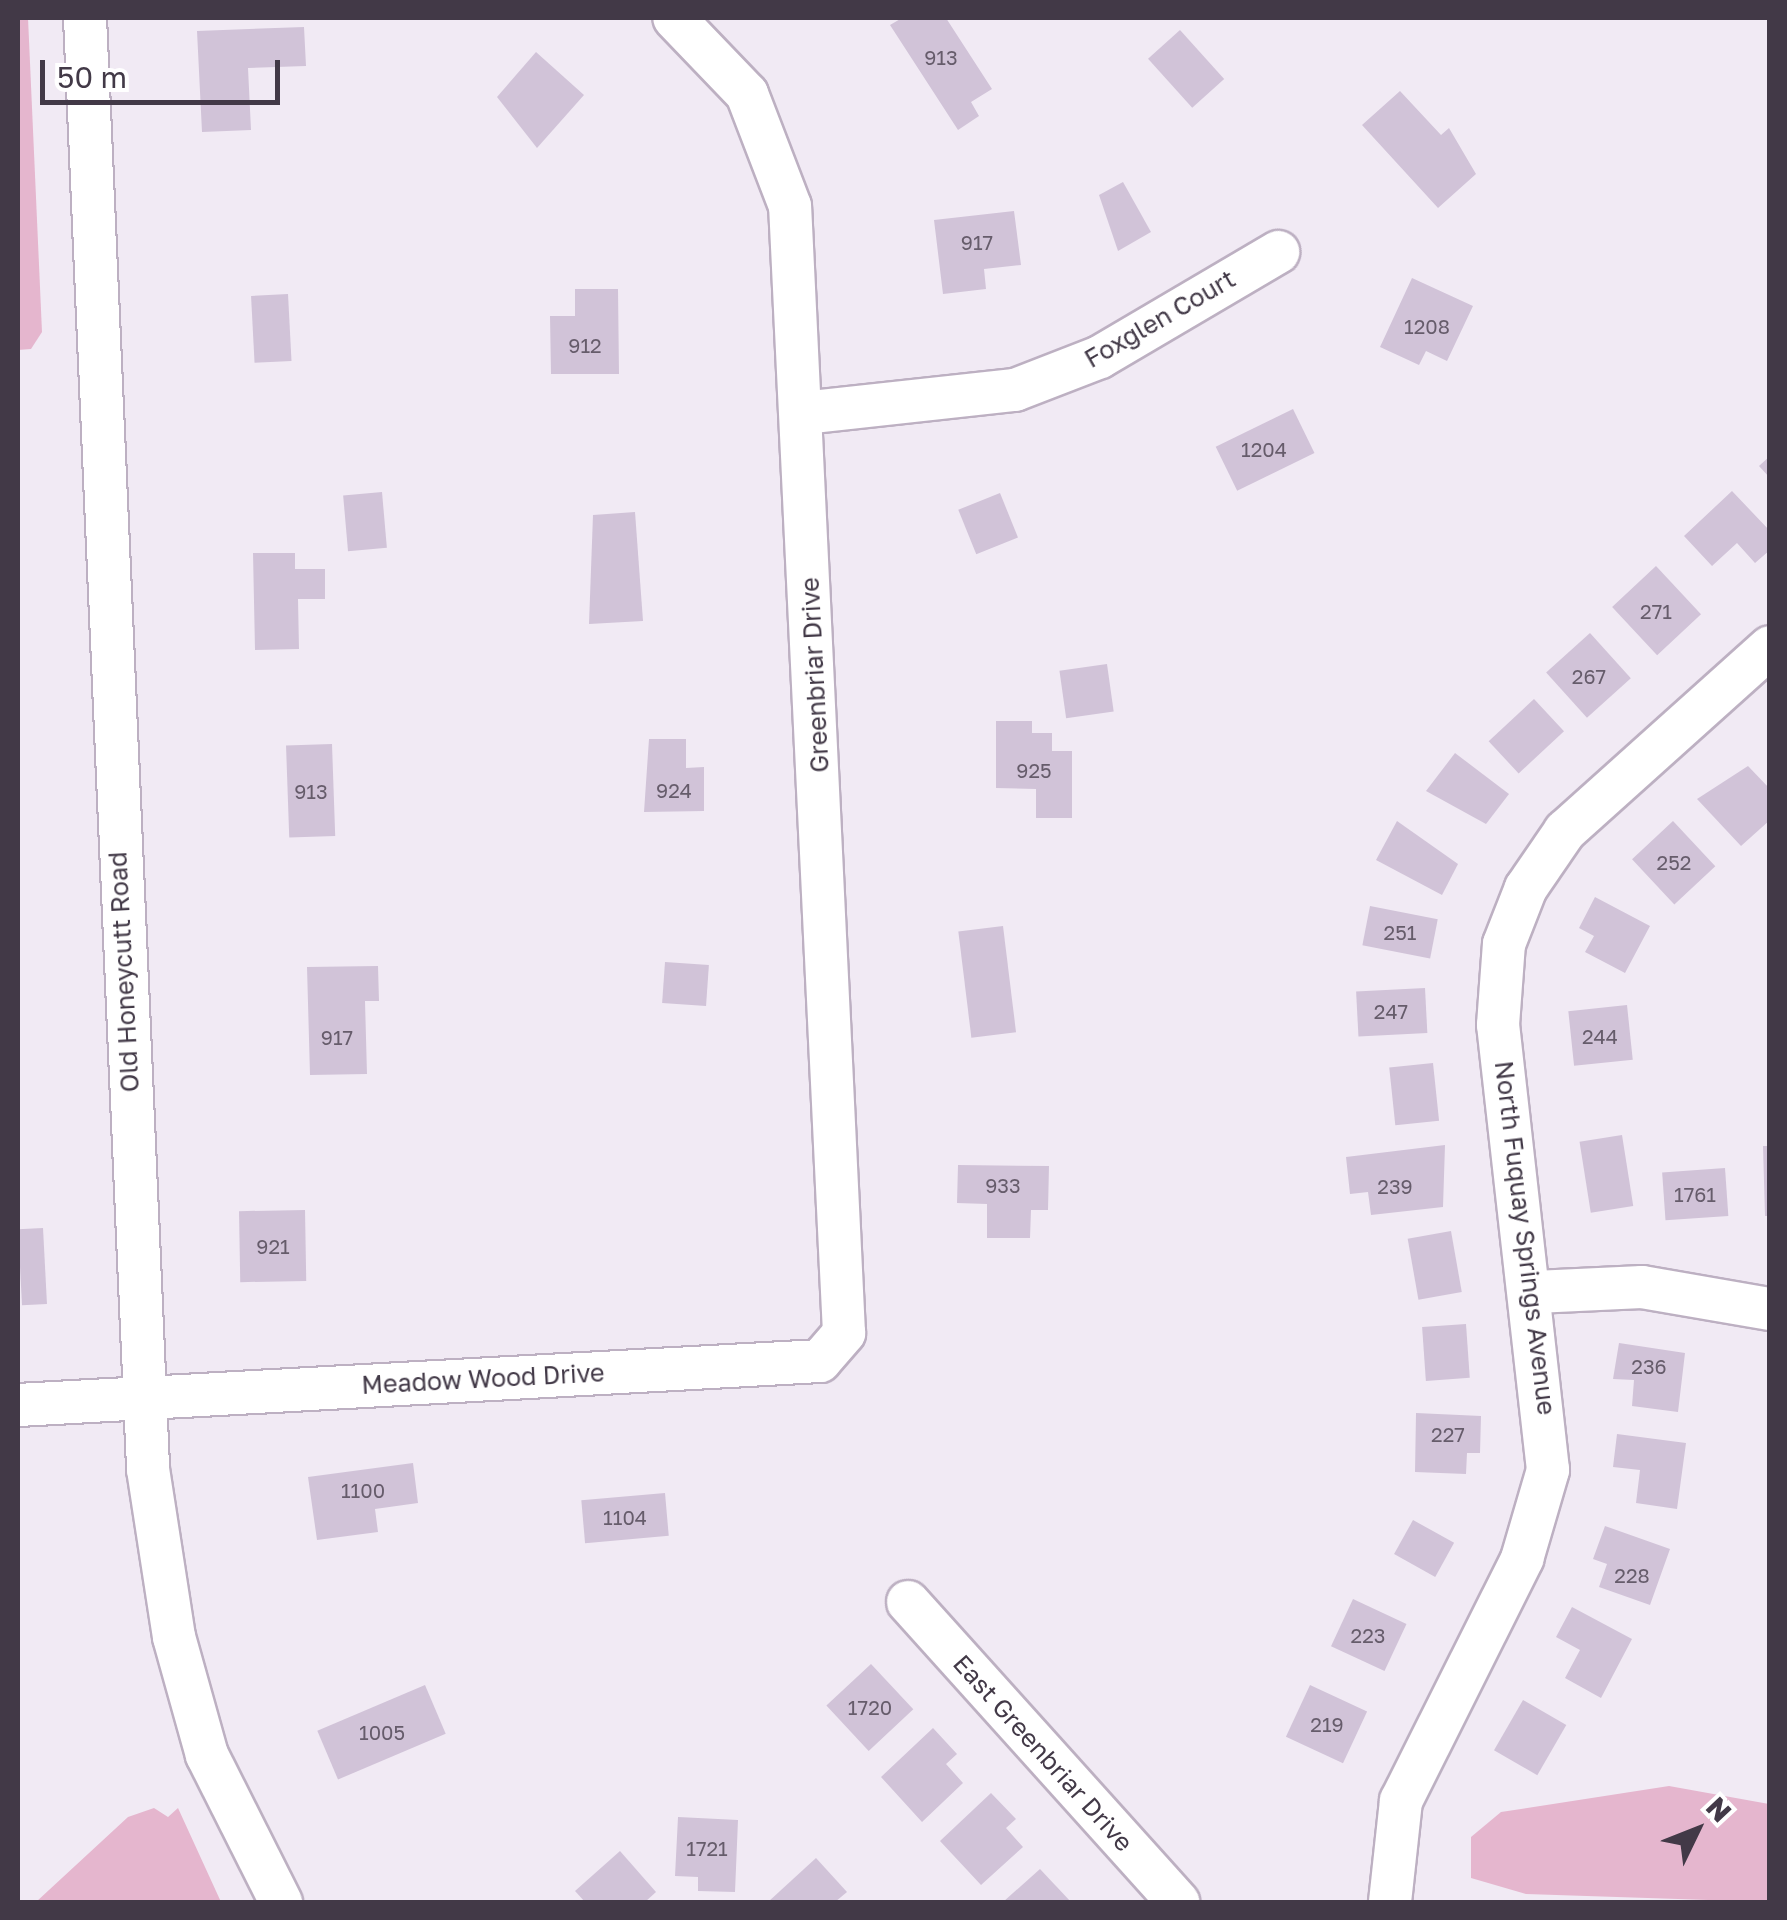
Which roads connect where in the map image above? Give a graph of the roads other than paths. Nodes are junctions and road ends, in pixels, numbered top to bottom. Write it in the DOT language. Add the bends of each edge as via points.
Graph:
graph roads {
  1 [pos="86,18"];
  2 [pos="674,18"];
  3 [pos="1278,252"];
  4 [pos="803,413"];
  5 [pos="1766,658"];
  6 [pos="1535,1292"];
  7 [pos="1770,1309"];
  8 [pos="820,1361"];
  9 [pos="146,1400"];
  10 [pos="18,1405"];
  11 [pos="908,1602"];
  12 [pos="281,1902"];
  13 [pos="1178,1902"];
  14 [pos="1390,1902"];
  1 -- 9 [label="street, Old Honeycutt Road"];
  2 -- 4 [label="street, Greenbriar Drive" via="747,94 781,169"];
  3 -- 4 [label="street, Foxglen Court" via="1100,357 1015,390"];
  4 -- 8 [label="street, Greenbriar Drive" via="844,1302 844,1334"];
  5 -- 6 [label="street, North Fuquay Springs Avenue" via="1565,831 1512,917 1498,1025"];
  6 -- 7 [label="street" via="1642,1288"];
  6 -- 14 [label="street, North Fuquay Springs Avenue" via="1549,1437 1537,1525 1401,1801"];
  8 -- 9 [label="street, Meadow Wood Drive"];
  9 -- 10 [label="street, Meadow Wood Drive"];
  9 -- 12 [label="street, Old Honeycutt Road" via="155,1537 186,1686 227,1803"];
  11 -- 13 [label="street, East Greenbriar Drive"];
}
